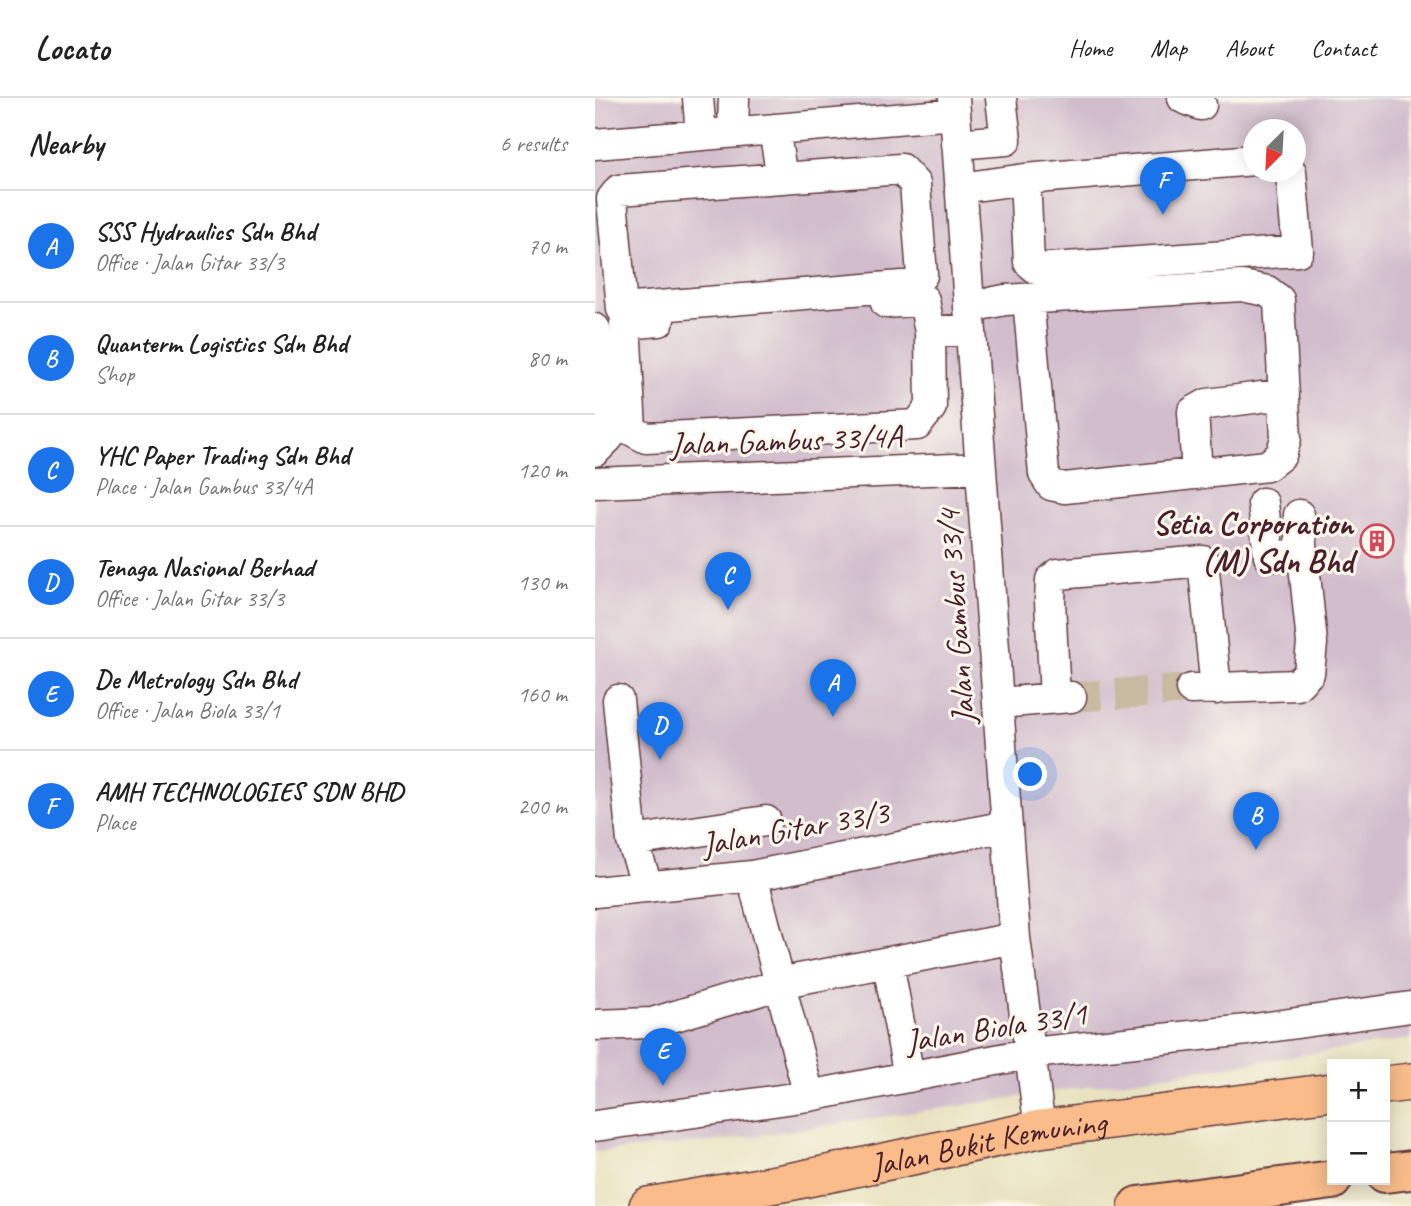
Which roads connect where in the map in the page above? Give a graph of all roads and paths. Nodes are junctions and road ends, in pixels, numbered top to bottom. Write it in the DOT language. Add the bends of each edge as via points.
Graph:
graph roads {
  1 [pos="698,98"];
  2 [pos="734,98"];
  3 [pos="1001,98"];
  4 [pos="954,106"];
  5 [pos="882,109"];
  6 [pos="773,129"];
  7 [pos="733,131"];
  8 [pos="701,134"];
  9 [pos="595,144"];
  10 [pos="957,145"];
  11 [pos="1243,161"];
  12 [pos="782,178"];
  13 [pos="1025,178"];
  14 [pos="1292,182"];
  15 [pos="960,188"];
  16 [pos="595,209"];
  17 [pos="1028,299"];
  18 [pos="595,307"];
  19 [pos="970,318"];
  20 [pos="595,329"];
  21 [pos="930,332"];
  22 [pos="1284,394"];
  23 [pos="595,451"];
  24 [pos="981,468"];
  25 [pos="1197,474"];
  26 [pos="595,483"];
  27 [pos="1263,503"];
  28 [pos="1299,514"];
  29 [pos="1304,555"];
  30 [pos="618,700"];
  31 [pos="998,703"];
  32 [pos="766,821"];
  33 [pos="1007,826"];
  34 [pos="632,841"];
  35 [pos="752,876"];
  36 [pos="648,887"];
  37 [pos="595,892"];
  38 [pos="1015,938"];
  39 [pos="888,963"];
  40 [pos="780,984"];
  41 [pos="1411,1007"];
  42 [pos="595,1025"];
  43 [pos="1032,1053"];
  44 [pos="909,1077"];
  45 [pos="1411,1082"];
  46 [pos="1390,1084"];
  47 [pos="1327,1093"];
  48 [pos="809,1096"];
  49 [pos="595,1126"];
  50 [pos="1040,1129"];
  51 [pos="1411,1170"];
  52 [pos="1390,1172"];
  53 [pos="1327,1181"];
  54 [pos="648,1206"];
  55 [pos="1138,1206"];
  1 -- 8 [label="street"];
  2 -- 7 [label="street"];
  3 -- 10 [label="street" via="1006,140"];
  4 -- 5 [label="street"];
  4 -- 10 [label="street, Jalan Gambus 33/4"];
  5 -- 6 [label="street"];
  6 -- 7 [label="street"];
  6 -- 12 [label="street"];
  7 -- 8 [label="street"];
  8 -- 9 [label="street"];
  10 -- 15 [label="street, Jalan Gambus 33/4"];
  11 -- 13 [label="street"];
  12 -- 12 [label="street" via="619,190 612,199 622,309 914,285 922,275 915,184 901,169"];
  13 -- 14 [label="street" via="1029,262 1037,269 1298,251"];
  13 -- 15 [label="street"];
  15 -- 19 [label="street, Jalan Gambus 33/4"];
  16 -- 18 [label="street" via="605,300"];
  17 -- 19 [label="street" via="1005,300"];
  17 -- 22 [label="street" via="1242,286 1267,291 1279,300"];
  17 -- 25 [label="street" via="1044,474 1051,485 1065,488"];
  19 -- 21 [label="street"];
  19 -- 24 [label="street, Jalan Gambus 33/4"];
  20 -- 23 [label="street" via="607,438"];
  21 -- 21 [label="street" via="931,407 917,425 646,438 631,430 625,324 924,300"];
  22 -- 25 [label="street" via="1286,438 1281,455 1267,466"];
  22 -- 25 [label="street" via="1207,404 1193,412"];
  24 -- 26 [label="street, Jalan Gambus 33/4A"];
  24 -- 31 [label="street, Jalan Gambus 33/4"];
  27 -- 29 [label="street" via="1269,556"];
  28 -- 29 [label="street"];
  29 -- 31 [label="street" via="1312,643 1309,673 1297,685 1204,689 1203,561 1058,574 1051,580 1050,601 1063,697"];
  30 -- 34 [label="street"];
  31 -- 33 [label="street, Jalan Gambus 33/4"];
  32 -- 34 [label="street"];
  33 -- 35 [label="street, Jalan Gitar 33/3"];
  33 -- 38 [label="street, Jalan Gambus 33/4"];
  34 -- 36 [label="street"];
  35 -- 36 [label="street, Jalan Gitar 33/3"];
  35 -- 40 [label="street"];
  36 -- 37 [label="street, Jalan Gitar 33/3"];
  38 -- 39 [label="street"];
  38 -- 43 [label="street, Jalan Gambus 33/4"];
  39 -- 40 [label="street"];
  39 -- 44 [label="street"];
  40 -- 42 [label="street" via="652,1023"];
  40 -- 48 [label="street"];
  41 -- 43 [label="street, Jalan Biola 33/1"];
  43 -- 44 [label="street, Jalan Biola 33/1"];
  43 -- 50 [label="street, Jalan Gambus 33/4"];
  44 -- 48 [label="street, Jalan Biola 33/1"];
  45 -- 46 [label="main road"];
  47 -- 50 [label="main road, Jalan Bukit Kemuning"];
  48 -- 49 [label="street, Jalan Biola 33/1"];
  50 -- 54 [label="main road, Jalan Bukit Kemuning" via="794,1181"];
  51 -- 52 [label="highway"];
  53 -- 55 [label="highway"];
}
